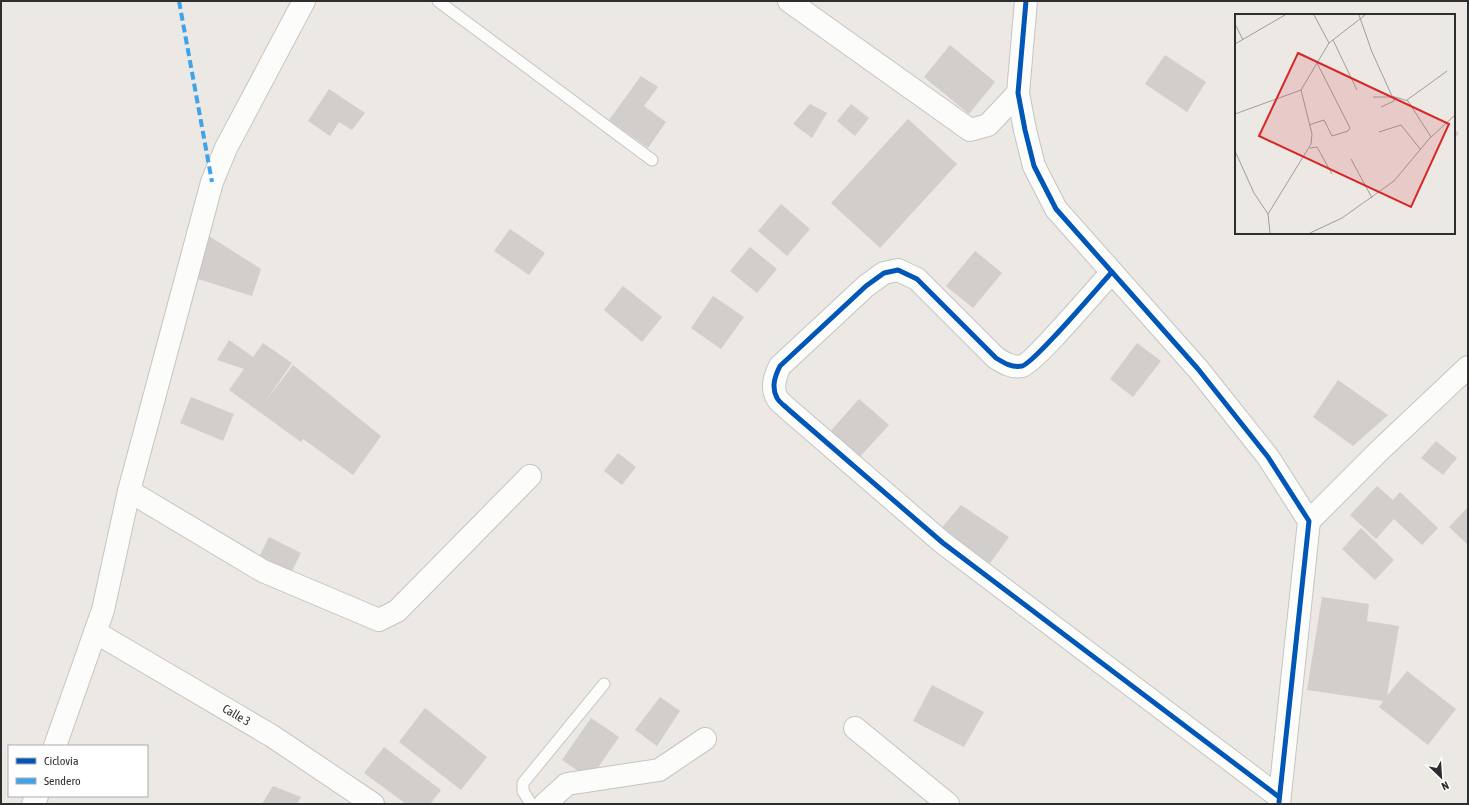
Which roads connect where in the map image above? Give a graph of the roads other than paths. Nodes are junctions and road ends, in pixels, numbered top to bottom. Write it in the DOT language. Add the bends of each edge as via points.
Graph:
graph roads {
  1 [pos="304,1"];
  2 [pos="438,1"];
  3 [pos="789,1"];
  4 [pos="1026,1"];
  5 [pos="1018,93"];
  6 [pos="652,160"];
  7 [pos="1112,272"];
  8 [pos="1468,367"];
  9 [pos="530,476"];
  10 [pos="129,491"];
  11 [pos="1309,521"];
  12 [pos="95,632"];
  13 [pos="604,684"];
  14 [pos="855,728"];
  15 [pos="705,740"];
  16 [pos="55,745"];
  17 [pos="1279,801"];
  18 [pos="374,804"];
  19 [pos="531,804"];
  20 [pos="545,804"];
  21 [pos="948,804"];
  1 -- 10 [label="street" via="226,148 212,182"];
  2 -- 6 [label="lane"];
  3 -- 5 [label="street" via="970,130 988,125"];
  4 -- 5 [label="street"];
  5 -- 7 [label="street" via="1034,166 1056,209"];
  7 -- 11 [label="street" via="1198,368 1268,457"];
  7 -- 17 [label="street" via="1041,350 1023,366 1010,366 996,358 917,279 898,270 884,273 866,286 780,366 774,384 777,398 943,543"];
  8 -- 11 [label="street"];
  9 -- 10 [label="street" via="397,610 379,620 263,570"];
  10 -- 12 [label="street" via="103,610"];
  11 -- 17 [label="street"];
  12 -- 16 [label="street"];
  12 -- 18 [label="street, Calle 3" via="272,736"];
  13 -- 19 [label="lane" via="523,783 523,791"];
  14 -- 21 [label="street"];
  15 -- 20 [label="street" via="659,770 566,784"];
}
